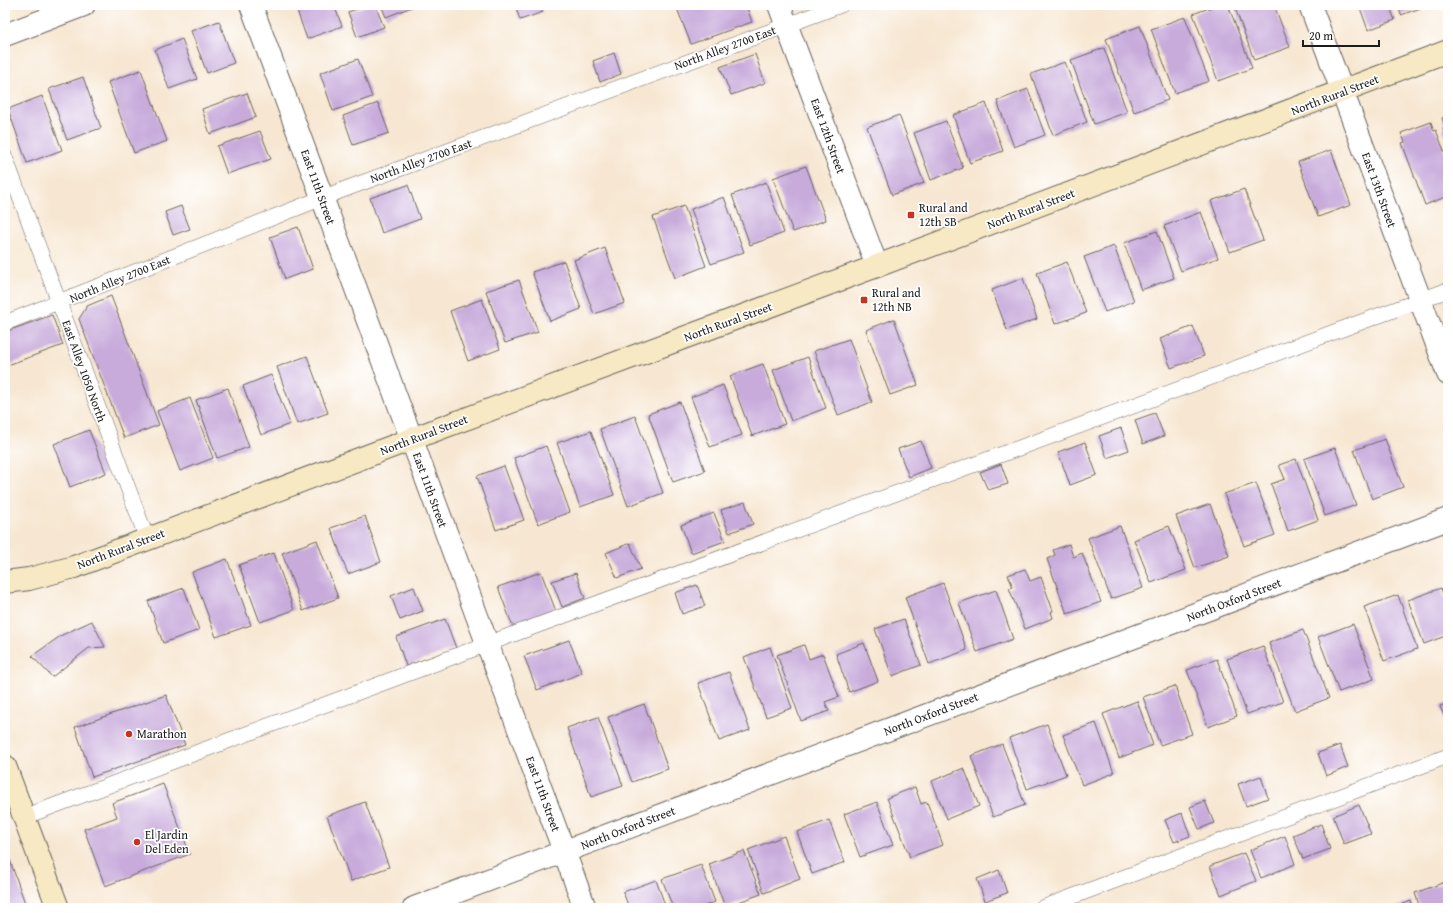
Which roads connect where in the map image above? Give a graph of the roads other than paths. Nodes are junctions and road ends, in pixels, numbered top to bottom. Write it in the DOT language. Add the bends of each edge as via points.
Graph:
graph roads {
  1 [pos="84,5"];
  2 [pos="251,5"];
  3 [pos="779,5"];
  4 [pos="840,5"];
  5 [pos="1310,5"];
  6 [pos="787,26"];
  7 [pos="5,35"];
  8 [pos="1448,51"];
  9 [pos="1342,92"];
  10 [pos="5,157"];
  11 [pos="322,198"];
  12 [pos="877,266"];
  13 [pos="1448,290"];
  14 [pos="1420,300"];
  15 [pos="59,303"];
  16 [pos="5,323"];
  17 [pos="1448,374"];
  18 [pos="411,440"];
  19 [pos="1448,520"];
  20 [pos="147,539"];
  21 [pos="5,582"];
  22 [pos="487,644"];
  23 [pos="1448,756"];
  24 [pos="5,766"];
  25 [pos="24,817"];
  26 [pos="564,852"];
  27 [pos="58,908"];
  28 [pos="414,908"];
  29 [pos="585,908"];
  30 [pos="1042,908"];
  1 -- 7 [label="street"];
  2 -- 11 [label="street, East 11th Street"];
  3 -- 6 [label="street, East 12th Street"];
  4 -- 6 [label="lane, North Alley 2700 East"];
  5 -- 9 [label="street, East 13th Street"];
  6 -- 11 [label="lane, North Alley 2700 East"];
  6 -- 12 [label="street, East 12th Street"];
  8 -- 9 [label="main road, North Rural Street"];
  9 -- 12 [label="main road, North Rural Street"];
  9 -- 14 [label="street, East 13th Street"];
  10 -- 15 [label="lane, East Alley 1050 North"];
  11 -- 15 [label="lane, North Alley 2700 East"];
  11 -- 18 [label="street, East 11th Street"];
  12 -- 18 [label="main road, North Rural Street"];
  13 -- 14 [label="lane"];
  14 -- 17 [label="street, East 13th Street"];
  14 -- 22 [label="lane"];
  15 -- 16 [label="lane, North Alley 2700 East"];
  15 -- 20 [label="lane, East Alley 1050 North"];
  18 -- 20 [label="main road, North Rural Street"];
  18 -- 22 [label="street, East 11th Street"];
  19 -- 26 [label="street, North Oxford Street"];
  20 -- 21 [label="main road, North Rural Street" via="60,572"];
  22 -- 25 [label="lane"];
  22 -- 26 [label="street, East 11th Street"];
  23 -- 30 [label="lane"];
  24 -- 25 [label="main road"];
  25 -- 27 [label="main road"];
  26 -- 28 [label="street, North Oxford Street"];
  26 -- 29 [label="street, East 11th Street"];
}
